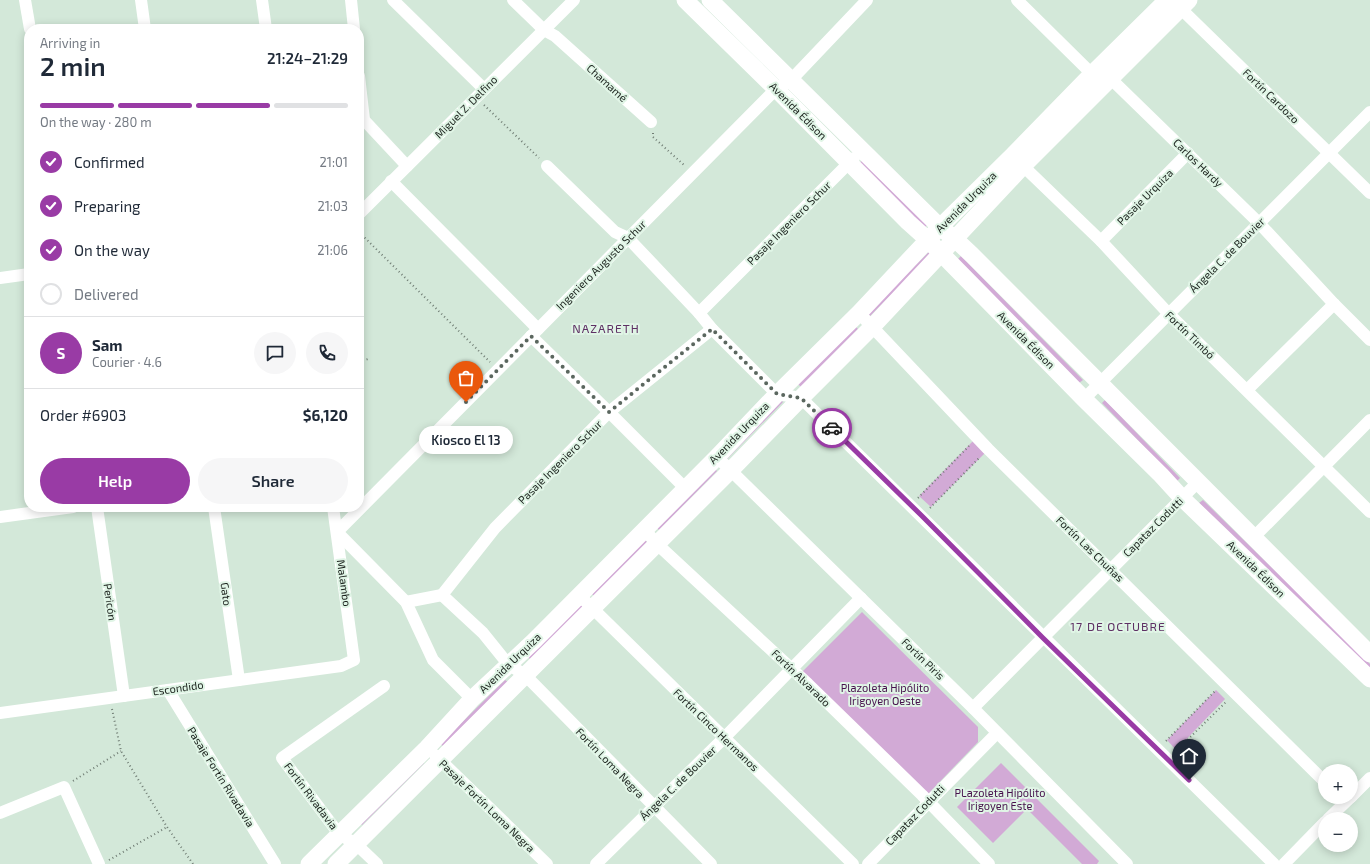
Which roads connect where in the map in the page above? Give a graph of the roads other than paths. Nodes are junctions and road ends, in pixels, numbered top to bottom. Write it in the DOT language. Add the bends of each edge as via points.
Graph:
graph roads {
  1 [pos="25,0"];
  2 [pos="141,0"];
  3 [pos="262,0"];
  4 [pos="351,0"];
  5 [pos="393,0"];
  6 [pos="513,0"];
  7 [pos="574,0"];
  8 [pos="685,0"];
  9 [pos="710,0"];
  10 [pos="867,0"];
  11 [pos="1017,0"];
  12 [pos="1177,2"];
  13 [pos="29,24"];
  14 [pos="145,24"];
  15 [pos="265,24"];
  16 [pos="353,24"];
  17 [pos="544,30"];
  18 [pos="1092,74"];
  19 [pos="1110,78"];
  20 [pos="791,80"];
  21 [pos="484,89"];
  22 [pos="776,89"];
  23 [pos="1370,112"];
  24 [pos="364,120"];
  25 [pos="650,122"];
  26 [pos="1329,152"];
  27 [pos="1188,153"];
  28 [pos="856,156"];
  29 [pos="1018,161"];
  30 [pos="407,166"];
  31 [pos="547,166"];
  32 [pos="391,182"];
  33 [pos="1370,193"];
  34 [pos="364,209"];
  35 [pos="1259,223"];
  36 [pos="940,227"];
  37 [pos="628,238"];
  38 [pos="955,239"];
  39 [pos="928,240"];
  40 [pos="1101,241"];
  41 [pos="941,254"];
  42 [pos="24,275"];
  43 [pos="0,278"];
  44 [pos="1334,304"];
  45 [pos="699,313"];
  46 [pos="859,313"];
  47 [pos="1168,313"];
  48 [pos="873,326"];
  49 [pos="712,329"];
  50 [pos="534,333"];
  51 [pos="1370,340"];
  52 [pos="1099,383"];
  53 [pos="1247,390"];
  54 [pos="777,394"];
  55 [pos="801,398"];
  56 [pos="1084,398"];
  57 [pos="609,412"];
  58 [pos="1370,420"];
  59 [pos="717,457"];
  60 [pos="1324,466"];
  61 [pos="731,470"];
  62 [pos="1198,482"];
  63 [pos="685,488"];
  64 [pos="364,496"];
  65 [pos="372,497"];
  66 [pos="1182,498"];
  67 [pos="364,505"];
  68 [pos="36,512"];
  69 [pos="98,512"];
  70 [pos="215,512"];
  71 [pos="334,512"];
  72 [pos="357,512"];
  73 [pos="1370,512"];
  74 [pos="0,517"];
  75 [pos="644,528"];
  76 [pos="336,532"];
  77 [pos="1254,537"];
  78 [pos="657,544"];
  79 [pos="1111,569"];
  80 [pos="442,594"];
  81 [pos="579,595"];
  82 [pos="861,598"];
  83 [pos="406,602"];
  84 [pos="593,609"];
  85 [pos="1043,638"];
  86 [pos="1370,654"];
  87 [pos="354,660"];
  88 [pos="508,664"];
  89 [pos="792,669"];
  90 [pos="525,675"];
  91 [pos="1370,679"];
  92 [pos="239,680"];
  93 [pos="384,686"];
  94 [pos="168,690"];
  95 [pos="124,696"];
  96 [pos="472,699"];
  97 [pos="973,708"];
  98 [pos="0,711"];
  99 [pos="996,733"];
  100 [pos="724,738"];
  101 [pos="427,748"];
  102 [pos="440,760"];
  103 [pos="1318,775"];
  104 [pos="1370,778"];
  105 [pos="1358,788"];
  106 [pos="928,802"];
  107 [pos="1342,804"];
  108 [pos="653,807"];
  109 [pos="1334,812"];
  110 [pos="0,813"];
  111 [pos="1318,829"];
  112 [pos="339,834"];
  113 [pos="356,844"];
  114 [pos="1124,863"];
  115 [pos="99,864"];
  116 [pos="275,864"];
  117 [pos="309,864"];
  118 [pos="336,864"];
  119 [pos="377,864"];
  120 [pos="547,864"];
  121 [pos="596,864"];
  122 [pos="711,864"];
  123 [pos="853,864"];
  124 [pos="868,864"];
  125 [pos="989,864"];
  126 [pos="1274,864"];
  127 [pos="1284,864"];
  1 -- 13 [label="street"];
  2 -- 14 [label="street"];
  3 -- 15 [label="street"];
  4 -- 16 [label="street"];
  5 -- 21 [label="street"];
  6 -- 17 [label="street, Chamamé"];
  7 -- 17 [label="street, Miguel Z. Delfino"];
  8 -- 22 [label="main road, Avenida Édison"];
  9 -- 20 [label="main road, Avenida Édison"];
  10 -- 20 [label="street, Ingeniero Augusto Schur"];
  11 -- 18 [label="street"];
  12 -- 18 [label="main road, Avenida Urquiza"];
  12 -- 19 [label="main road, Avenida Urquiza"];
  12 -- 26 [label="street, Fortín Cardozo"];
  17 -- 21 [label="street, Miguel Z. Delfino"];
  17 -- 25 [label="street, Chamamé" via="555,36"];
  18 -- 19 [label="street"];
  18 -- 29 [label="main road, Avenida Urquiza"];
  19 -- 27 [label="street, Carlos Hardy"];
  19 -- 29 [label="main road, Avenida Urquiza"];
  20 -- 22 [label="street, Ingeniero Augusto Schur"];
  20 -- 28 [label="main road, Avenida Édison"];
  21 -- 30 [label="street, Miguel Z. Delfino"];
  22 -- 28 [label="main road, Avenida Édison"];
  22 -- 37 [label="street, Ingeniero Augusto Schur"];
  23 -- 26 [label="street, Ángela C. de Bouvier"];
  24 -- 30 [label="street"];
  26 -- 33 [label="street, Fortín Cardozo"];
  26 -- 35 [label="street, Ángela C. de Bouvier"];
  27 -- 35 [label="street, Carlos Hardy"];
  27 -- 40 [label="street, Pasaje Urquiza"];
  28 -- 36 [label="main road, Avenida Édison"];
  28 -- 39 [label="main road, Avenida Édison" via="908,222"];
  28 -- 45 [label="street, Pasaje Ingeniero Schur"];
  29 -- 36 [label="main road, Avenida Urquiza"];
  29 -- 38 [label="main road, Avenida Urquiza"];
  29 -- 40 [label="street, Fortín Timbó"];
  30 -- 32 [label="street, Miguel Z. Delfino"];
  31 -- 37 [label="street" via="615,232"];
  32 -- 34 [label="street, Miguel Z. Delfino"];
  32 -- 50 [label="street"];
  35 -- 44 [label="street, Carlos Hardy"];
  35 -- 47 [label="street, Ángela C. de Bouvier"];
  36 -- 38 [label="main road, Avenida Édison"];
  36 -- 39 [label="main road, Avenida Urquiza"];
  37 -- 45 [label="street"];
  37 -- 50 [label="street, Ingeniero Augusto Schur"];
  38 -- 41 [label="main road, Avenida Urquiza"];
  38 -- 52 [label="main road, Avenida Édison"];
  39 -- 41 [label="main road, Avenida Édison"];
  39 -- 46 [label="main road, Avenida Urquiza"];
  40 -- 47 [label="street, Fortín Timbó"];
  41 -- 48 [label="main road, Avenida Urquiza"];
  41 -- 56 [label="main road, Avenida Édison"];
  42 -- 43 [label="street"];
  44 -- 51 [label="street, Carlos Hardy"];
  44 -- 53 [label="street"];
  45 -- 49 [label="street"];
  46 -- 48 [label="street, Fortín Las Chuñas"];
  46 -- 54 [label="main road, Avenida Urquiza"];
  47 -- 52 [label="street, Ángela C. de Bouvier"];
  47 -- 53 [label="street, Fortín Timbó"];
  48 -- 55 [label="main road, Avenida Urquiza"];
  48 -- 79 [label="street, Fortín Las Chuñas" via="977,438"];
  49 -- 54 [label="street"];
  49 -- 57 [label="street, Pasaje Ingeniero Schur"];
  50 -- 57 [label="street"];
  50 -- 65 [label="street, Ingeniero Augusto Schur"];
  52 -- 56 [label="street, Ángela C. de Bouvier"];
  52 -- 62 [label="main road, Avenida Édison"];
  53 -- 60 [label="street, Fortín Timbó"];
  54 -- 55 [label="street"];
  54 -- 59 [label="main road, Avenida Urquiza"];
  55 -- 61 [label="main road, Avenida Urquiza"];
  55 -- 85 [label="street"];
  56 -- 66 [label="main road, Avenida Édison"];
  57 -- 63 [label="street"];
  57 -- 80 [label="street, Pasaje Ingeniero Schur" via="495,528"];
  58 -- 60 [label="street"];
  59 -- 61 [label="street, Fortín Piris"];
  59 -- 63 [label="main road, Avenida Urquiza"];
  60 -- 73 [label="street, Fortín Timbó"];
  60 -- 77 [label="street"];
  61 -- 78 [label="main road, Avenida Urquiza"];
  61 -- 82 [label="street, Fortín Piris"];
  62 -- 66 [label="street, Capataz Codutti"];
  62 -- 77 [label="main road, Avenida Édison"];
  63 -- 75 [label="main road, Avenida Urquiza"];
  64 -- 65 [label="street"];
  65 -- 67 [label="street, Ingeniero Augusto Schur"];
  66 -- 79 [label="street, Capataz Codutti"];
  66 -- 91 [label="main road, Avenida Édison"];
  68 -- 74 [label="street"];
  69 -- 95 [label="street, Pericón"];
  70 -- 92 [label="street, Gato"];
  71 -- 76 [label="street, Malambo"];
  72 -- 76 [label="street, Ingeniero Augusto Schur"];
  75 -- 78 [label="street, Fortín Alvarado"];
  75 -- 81 [label="main road, Avenida Urquiza"];
  76 -- 83 [label="street"];
  76 -- 87 [label="street, Malambo"];
  77 -- 86 [label="main road, Avenida Édison"];
  78 -- 84 [label="main road, Avenida Urquiza"];
  78 -- 89 [label="street, Fortín Alvarado"];
  79 -- 85 [label="street, Capataz Codutti"];
  79 -- 103 [label="street, Fortín Las Chuñas"];
  80 -- 83 [label="street"];
  80 -- 88 [label="street, Fortín Loma Negra" via="482,633"];
  81 -- 84 [label="street, Fortín Cinco Hermanos"];
  81 -- 88 [label="main road, Avenida Urquiza"];
  82 -- 89 [label="street, Ángela C. de Bouvier"];
  82 -- 97 [label="street, Fortín Piris"];
  83 -- 96 [label="street" via="434,660"];
  84 -- 90 [label="main road, Avenida Urquiza"];
  84 -- 100 [label="street, Fortín Cinco Hermanos"];
  85 -- 97 [label="street, Capataz Codutti"];
  85 -- 126 [label="street"];
  87 -- 92 [label="street, Escondido" via="341,666"];
  88 -- 90 [label="street, Fortín Loma Negra"];
  88 -- 96 [label="main road, Avenida Urquiza"];
  89 -- 100 [label="street, Ángela C. de Bouvier"];
  89 -- 106 [label="street, Fortín Alvarado"];
  90 -- 102 [label="main road, Avenida Urquiza"];
  90 -- 108 [label="street, Fortín Loma Negra"];
  92 -- 94 [label="street, Escondido"];
  93 -- 112 [label="street, Fortín Rivadavia" via="282,758"];
  94 -- 95 [label="street, Escondido"];
  94 -- 116 [label="street, Pasaje Fortín Rivadavia"];
  95 -- 98 [label="street, Escondido"];
  96 -- 101 [label="main road, Avenida Urquiza"];
  97 -- 99 [label="street, Fortín Piris"];
  99 -- 106 [label="street, Capataz Codutti"];
  99 -- 114 [label="street, Fortín Piris"];
  100 -- 108 [label="street, Ángela C. de Bouvier"];
  100 -- 123 [label="street, Fortín Cinco Hermanos"];
  101 -- 102 [label="street, Pasaje Fortín Loma Negra"];
  101 -- 112 [label="main road, Avenida Urquiza"];
  102 -- 113 [label="main road, Avenida Urquiza"];
  102 -- 120 [label="street, Pasaje Fortín Loma Negra"];
  104 -- 105 [label="street"];
  106 -- 124 [label="street, Capataz Codutti"];
  106 -- 125 [label="street, Fortín Alvarado"];
  107 -- 109 [label="street"];
  108 -- 121 [label="street, Ángela C. de Bouvier"];
  108 -- 122 [label="street, Fortín Loma Negra"];
  110 -- 115 [label="street" via="64,787"];
  111 -- 127 [label="street"];
  112 -- 113 [label="street, Fortín Rivadavia"];
  112 -- 117 [label="main road, Avenida Urquiza"];
  113 -- 118 [label="main road, Avenida Urquiza"];
  113 -- 119 [label="street, Fortín Rivadavia"];
}
